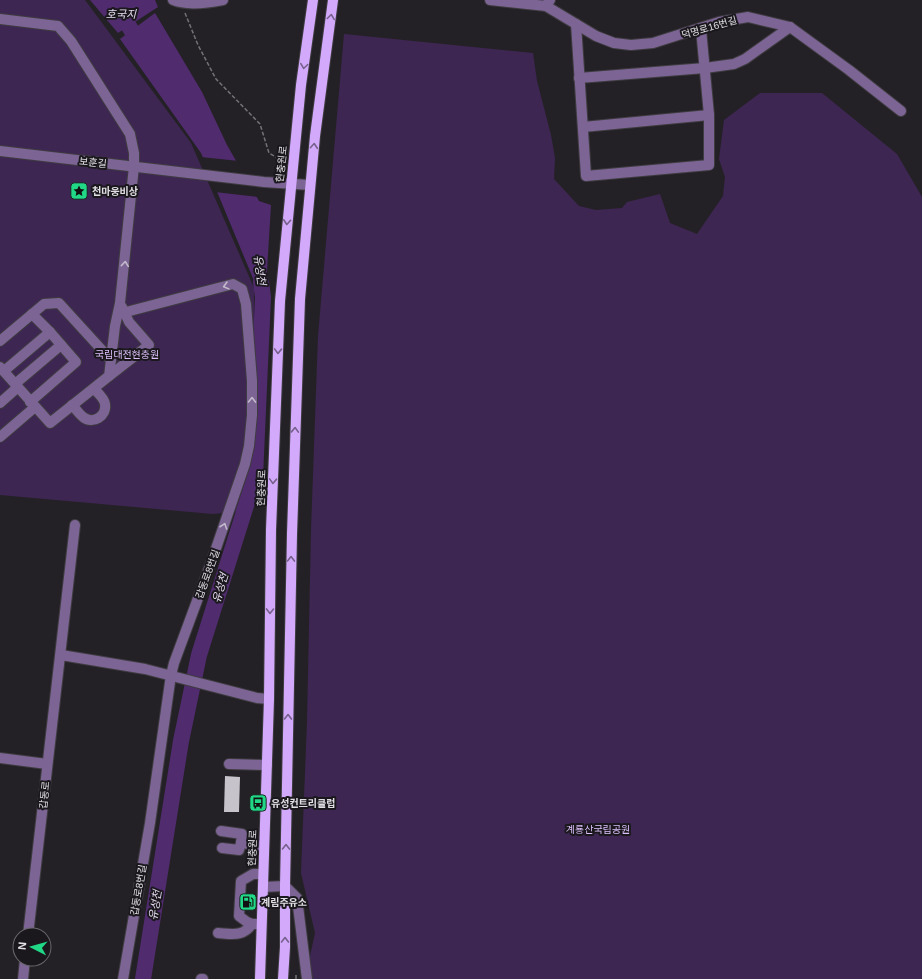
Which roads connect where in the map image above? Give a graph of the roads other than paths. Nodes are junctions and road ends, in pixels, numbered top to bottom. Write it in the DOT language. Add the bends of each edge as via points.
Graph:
graph roads {
  1 [pos="223,0"];
  2 [pos="313,0"];
  3 [pos="333,0"];
  4 [pos="490,0"];
  5 [pos="177,1"];
  6 [pos="548,3"];
  7 [pos="0,20"];
  8 [pos="576,24"];
  9 [pos="790,27"];
  10 [pos="701,28"];
  11 [pos="705,68"];
  12 [pos="579,78"];
  13 [pos="902,111"];
  14 [pos="710,115"];
  15 [pos="584,127"];
  16 [pos="0,151"];
  17 [pos="134,166"];
  18 [pos="291,183"];
  19 [pos="310,185"];
  20 [pos="120,303"];
  21 [pos="126,312"];
  22 [pos="32,314"];
  23 [pos="50,332"];
  24 [pos="0,342"];
  25 [pos="61,345"];
  26 [pos="111,360"];
  27 [pos="2,369"];
  28 [pos="109,376"];
  29 [pos="17,385"];
  30 [pos="94,389"];
  31 [pos="0,403"];
  32 [pos="33,404"];
  33 [pos="72,405"];
  34 [pos="0,437"];
  35 [pos="76,525"];
  36 [pos="61,655"];
  37 [pos="174,676"];
  38 [pos="269,699"];
  39 [pos="0,758"];
  40 [pos="47,764"];
  41 [pos="229,764"];
  42 [pos="267,765"];
  43 [pos="221,831"];
  44 [pos="241,843"];
  45 [pos="264,846"];
  46 [pos="222,848"];
  47 [pos="263,874"];
  48 [pos="285,886"];
  49 [pos="262,887"];
  50 [pos="257,924"];
  51 [pos="29,927"];
  52 [pos="218,933"];
  53 [pos="24,967"];
  54 [pos="23,979"];
  55 [pos="123,979"];
  56 [pos="260,979"];
  57 [pos="283,979"];
  58 [pos="306,979"];
  1 -- 5 [label="street" via="203,3"];
  2 -- 18 [label="main road, 현충원로, one-way"];
  19 -- 3 [label="main road, one-way"];
  4 -- 6 [label="street"];
  6 -- 8 [label="street, 덕명로16번길"];
  7 -- 17 [label="street" via="58,26 130,134"];
  8 -- 10 [label="street, 덕명로16번길" via="614,43 631,45 653,44"];
  8 -- 12 [label="street"];
  9 -- 10 [label="street, 덕명로16번길" via="748,17"];
  9 -- 11 [label="street" via="745,59 734,64"];
  9 -- 13 [label="street, 덕명로16번길"];
  10 -- 11 [label="street"];
  11 -- 12 [label="street"];
  11 -- 14 [label="street"];
  12 -- 15 [label="street"];
  14 -- 15 [label="street"];
  14 -- 15 [label="street" via="709,165 701,166 586,176"];
  16 -- 17 [label="street, 보훈길"];
  17 -- 18 [label="street, 보훈길"];
  20 -- 17 [label="street, one-way"];
  18 -- 19 [label="street, 보훈길"];
  18 -- 38 [label="main road, 현충원로, one-way" via="280,301 271,530"];
  48 -- 19 [label="main road, one-way" via="291,542 300,299"];
  20 -- 21 [label="street"];
  20 -- 26 [label="street"];
  21 -- 28 [label="street" via="129,322 149,345"];
  37 -- 21 [label="street, 갑동로8번길, one-way" via="174,663 211,563 249,446 252,381 246,304 242,288 232,284"];
  22 -- 23 [label="street"];
  22 -- 24 [label="street"];
  22 -- 26 [label="street" via="44,304 59,302"];
  23 -- 25 [label="street"];
  23 -- 27 [label="street"];
  25 -- 29 [label="street"];
  25 -- 32 [label="street" via="76,362"];
  26 -- 28 [label="street"];
  27 -- 29 [label="street"];
  28 -- 30 [label="street"];
  29 -- 31 [label="street"];
  29 -- 32 [label="street"];
  30 -- 33 [label="street"];
  30 -- 33 [label="street" via="105,404 100,417 87,420"];
  32 -- 33 [label="street" via="50,423"];
  32 -- 34 [label="street"];
  35 -- 36 [label="street, 갑동로"];
  36 -- 37 [label="street"];
  36 -- 40 [label="street, 갑동로"];
  37 -- 38 [label="street"];
  37 -- 55 [label="street, 갑동로8번길"];
  38 -- 42 [label="main road, 현충원로"];
  39 -- 40 [label="street"];
  40 -- 51 [label="street, 갑동로"];
  41 -- 42 [label="street"];
  42 -- 45 [label="main road, 현충원로"];
  43 -- 44 [label="street" via="242,834"];
  44 -- 45 [label="street"];
  44 -- 46 [label="street" via="240,850"];
  45 -- 47 [label="main road, 현충원로"];
  47 -- 49 [label="main road, 현충원로"];
  47 -- 50 [label="street" via="253,874 241,881 239,916 247,922"];
  48 -- 49 [label="street"];
  57 -- 48 [label="main road, one-way"];
  48 -- 58 [label="street" via="297,898"];
  49 -- 50 [label="main road, 현충원로"];
  50 -- 52 [label="street" via="239,934"];
  50 -- 56 [label="main road, 현충원로"];
  53 -- 54 [label="street"];
}
